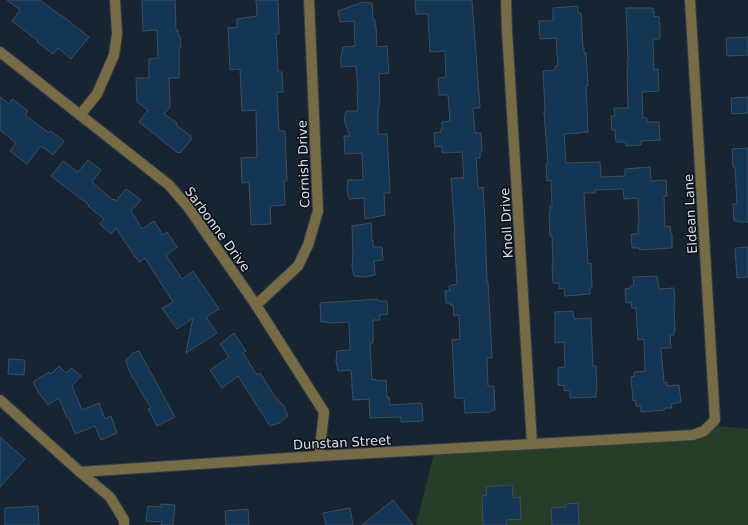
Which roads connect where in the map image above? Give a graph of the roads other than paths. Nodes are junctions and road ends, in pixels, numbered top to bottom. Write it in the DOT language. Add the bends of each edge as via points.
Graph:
graph roads {
  1 [pos="115,0"];
  2 [pos="309,0"];
  3 [pos="506,0"];
  4 [pos="690,0"];
  5 [pos="0,52"];
  6 [pos="80,115"];
  7 [pos="256,305"];
  8 [pos="0,400"];
  9 [pos="710,425"];
  10 [pos="532,444"];
  11 [pos="319,456"];
  12 [pos="80,472"];
  13 [pos="124,525"];
  1 -- 6 [label="street" via="114,55 97,94"];
  2 -- 7 [label="street, Cornish Drive" via="318,211 308,245 298,266"];
  3 -- 10 [label="street, Knoll Drive"];
  4 -- 9 [label="street, Eldean Lane" via="715,420"];
  5 -- 6 [label="street, Sarbonne Drive"];
  6 -- 7 [label="street, Sarbonne Drive" via="178,194"];
  7 -- 11 [label="street, Sarbonne Drive" via="324,412"];
  8 -- 12 [label="street"];
  9 -- 10 [label="street, Dunstan Street" via="704,431 693,435"];
  10 -- 11 [label="street, Dunstan Street"];
  11 -- 12 [label="street, Dunstan Street"];
  12 -- 13 [label="street" via="110,497 124,520"];
}
